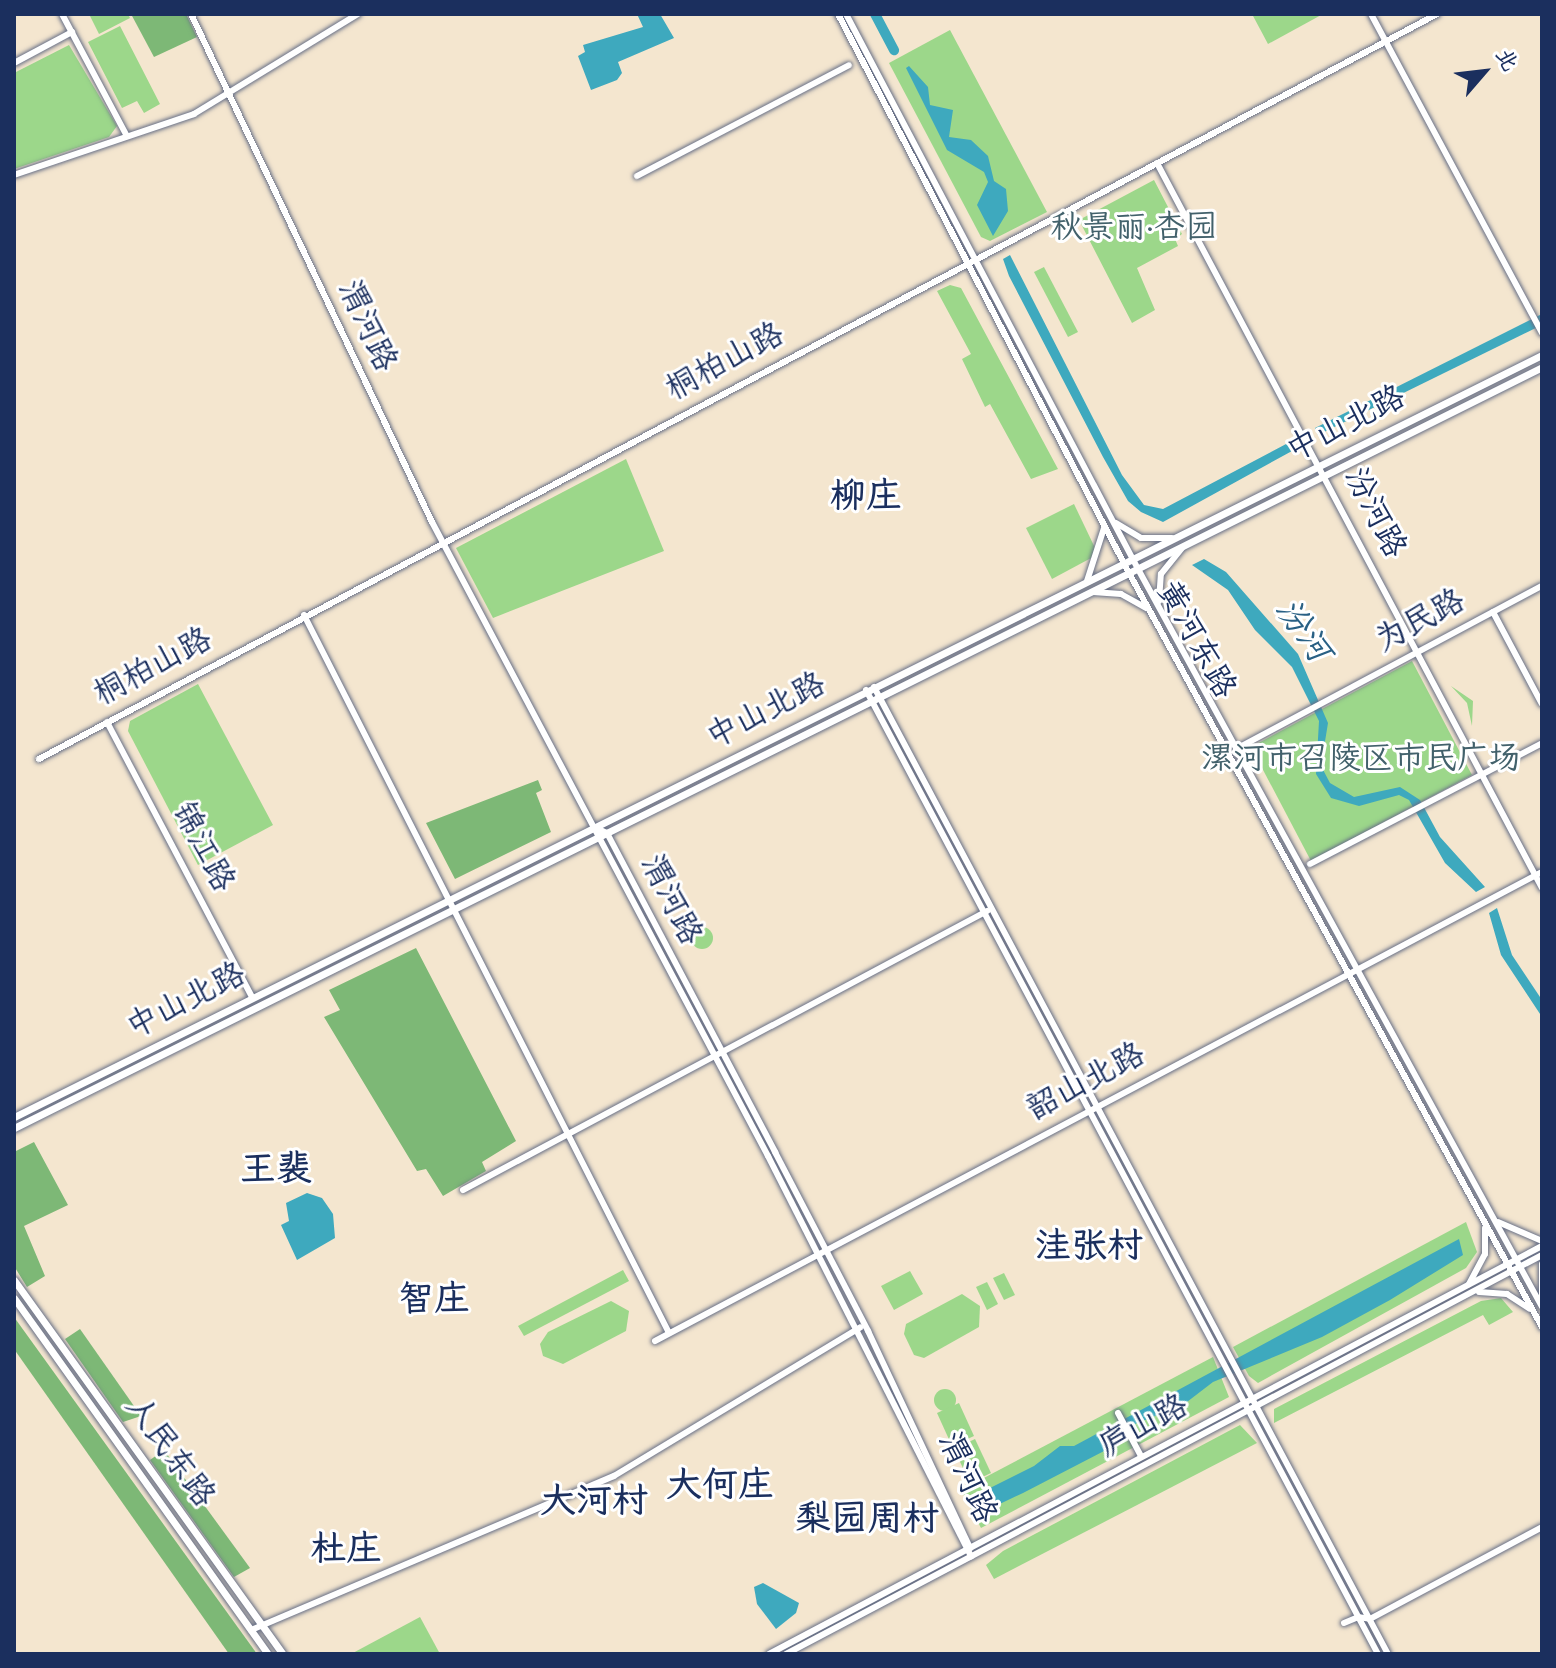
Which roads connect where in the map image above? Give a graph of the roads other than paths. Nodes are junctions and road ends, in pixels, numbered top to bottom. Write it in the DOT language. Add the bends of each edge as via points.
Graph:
graph roads {
  1 [pos="62,14"];
  2 [pos="191,14"];
  3 [pos="358,14"];
  4 [pos="838,14"];
  5 [pos="846,14"];
  6 [pos="1371,14"];
  7 [pos="1437,14"];
  8 [pos="72,32"];
  9 [pos="1386,42"];
  10 [pos="14,63"];
  11 [pos="849,65"];
  12 [pos="228,93"];
  13 [pos="127,136"];
  14 [pos="1157,163"];
  15 [pos="14,175"];
  16 [pos="637,176"];
  17 [pos="977,261"];
  18 [pos="968,265"];
  19 [pos="1542,333"];
  20 [pos="1542,355"];
  21 [pos="1542,367"];
  22 [pos="1321,466"];
  23 [pos="1326,476"];
  24 [pos="1114,521"];
  25 [pos="1105,524"];
  26 [pos="442,540"];
  27 [pos="1182,542"];
  28 [pos="1133,559"];
  29 [pos="1124,564"];
  30 [pos="1138,569"];
  31 [pos="1129,573"];
  32 [pos="1086,583"];
  33 [pos="1542,586"];
  34 [pos="1090,592"];
  35 [pos="1159,605"];
  36 [pos="1150,611"];
  37 [pos="1493,612"];
  38 [pos="304,615"];
  39 [pos="1417,652"];
  40 [pos="870,688"];
  41 [pos="875,698"];
  42 [pos="1542,704"];
  43 [pos="107,722"];
  44 [pos="1542,743"];
  45 [pos="1238,748"];
  46 [pos="39,759"];
  47 [pos="1482,775"];
  48 [pos="594,827"];
  49 [pos="603,835"];
  50 [pos="1310,864"];
  51 [pos="1539,874"];
  52 [pos="1542,888"];
  53 [pos="451,899"];
  54 [pos="455,908"];
  55 [pos="988,911"];
  56 [pos="1359,970"];
  57 [pos="1349,975"];
  58 [pos="252,997"];
  59 [pos="718,1054"];
  60 [pos="1091,1108"];
  61 [pos="14,1117"];
  62 [pos="14,1128"];
  63 [pos="571,1133"];
  64 [pos="463,1190"];
  65 [pos="1496,1221"];
  66 [pos="1485,1224"];
  67 [pos="1542,1244"];
  68 [pos="823,1253"];
  69 [pos="1542,1255"];
  70 [pos="1518,1263"];
  71 [pos="1542,1264"];
  72 [pos="1509,1269"];
  73 [pos="14,1280"];
  74 [pos="1470,1290"];
  75 [pos="14,1298"];
  76 [pos="1542,1306"];
  77 [pos="1534,1312"];
  78 [pos="861,1327"];
  79 [pos="1542,1327"];
  80 [pos="669,1333"];
  81 [pos="655,1341"];
  82 [pos="1250,1404"];
  83 [pos="1118,1413"];
  84 [pos="1141,1456"];
  85 [pos="1542,1527"];
  86 [pos="967,1548"];
  87 [pos="971,1557"];
  88 [pos="1358,1617"];
  89 [pos="1370,1619"];
  90 [pos="1344,1623"];
  91 [pos="261,1624"];
  92 [pos="251,1630"];
  93 [pos="268,1654"];
  94 [pos="283,1654"];
  95 [pos="769,1654"];
  96 [pos="786,1654"];
  97 [pos="1378,1654"];
  98 [pos="1388,1654"];
  1 -- 8 [label="street"];
  2 -- 12 [label="street, 渭河路"];
  3 -- 12 [label="street"];
  4 -- 18 [label="street, 黄河东路"];
  5 -- 17 [label="street, 黄河东路"];
  6 -- 9 [label="street"];
  7 -- 9 [label="street, 桐柏山路"];
  8 -- 10 [label="street"];
  8 -- 13 [label="street"];
  9 -- 14 [label="street, 桐柏山路"];
  9 -- 19 [label="street"];
  11 -- 16 [label="street"];
  12 -- 13 [label="street" via="194,114"];
  12 -- 26 [label="street, 渭河路"];
  13 -- 15 [label="street"];
  14 -- 17 [label="street, 桐柏山路"];
  14 -- 22 [label="street, 汾河路"];
  17 -- 18 [label="street, 桐柏山路"];
  17 -- 24 [label="street, 黄河东路"];
  18 -- 25 [label="street, 黄河东路"];
  18 -- 26 [label="street, 桐柏山路"];
  20 -- 22 [label="main road, 中山北路"];
  21 -- 23 [label="main road, 中山北路"];
  22 -- 23 [label="street, 汾河路"];
  22 -- 27 [label="main road, 中山北路"];
  23 -- 27 [label="main road, 中山北路"];
  23 -- 39 [label="street, 汾河路"];
  24 -- 27 [label="street" via="1141,538"];
  24 -- 28 [label="street, 黄河东路"];
  25 -- 29 [label="street, 黄河东路"];
  25 -- 32 [label="street" via="1099,556"];
  26 -- 38 [label="street, 桐柏山路"];
  26 -- 48 [label="street, 渭河路"];
  27 -- 28 [label="main road, 中山北路"];
  27 -- 30 [label="main road, 中山北路"];
  27 -- 35 [label="street" via="1161,574"];
  28 -- 29 [label="main road, 中山北路"];
  28 -- 30 [label="street, 黄河东路"];
  29 -- 31 [label="street, 黄河东路"];
  29 -- 32 [label="main road, 中山北路"];
  30 -- 31 [label="main road, 中山北路"];
  30 -- 35 [label="street, 黄河东路"];
  31 -- 34 [label="main road, 中山北路"];
  31 -- 36 [label="street, 黄河东路"];
  32 -- 40 [label="main road, 中山北路"];
  33 -- 37 [label="street, 为民路"];
  34 -- 36 [label="street" via="1129,596"];
  34 -- 41 [label="main road, 中山北路"];
  35 -- 45 [label="street, 黄河东路"];
  36 -- 57 [label="street, 黄河东路"];
  37 -- 39 [label="street, 为民路"];
  37 -- 42 [label="street"];
  38 -- 43 [label="street, 桐柏山路"];
  38 -- 53 [label="street"];
  39 -- 45 [label="street, 为民路"];
  39 -- 47 [label="street, 汾河路"];
  40 -- 41 [label="street"];
  40 -- 48 [label="main road, 中山北路"];
  41 -- 49 [label="main road, 中山北路"];
  41 -- 55 [label="street"];
  43 -- 46 [label="street, 桐柏山路"];
  43 -- 58 [label="street, 锦江路"];
  44 -- 47 [label="street"];
  45 -- 56 [label="street, 黄河东路"];
  47 -- 50 [label="street"];
  47 -- 51 [label="street, 汾河路"];
  48 -- 49 [label="street, 渭河路"];
  48 -- 53 [label="main road, 中山北路"];
  49 -- 54 [label="main road, 中山北路"];
  49 -- 59 [label="street, 渭河路"];
  51 -- 52 [label="street, 汾河路"];
  51 -- 56 [label="street, 韶山北路"];
  53 -- 54 [label="street"];
  53 -- 58 [label="main road, 中山北路"];
  54 -- 62 [label="main road, 中山北路"];
  54 -- 63 [label="street"];
  55 -- 59 [label="street"];
  55 -- 60 [label="street"];
  56 -- 57 [label="street, 韶山北路"];
  56 -- 65 [label="street, 黄河东路"];
  57 -- 60 [label="street, 韶山北路"];
  57 -- 66 [label="street, 黄河东路"];
  58 -- 61 [label="main road, 中山北路"];
  59 -- 63 [label="street"];
  59 -- 68 [label="street, 渭河路"];
  60 -- 68 [label="street, 韶山北路"];
  60 -- 82 [label="street"];
  63 -- 64 [label="street"];
  63 -- 80 [label="street"];
  65 -- 67 [label="street"];
  65 -- 70 [label="street, 黄河东路"];
  66 -- 72 [label="street, 黄河东路"];
  66 -- 74 [label="street" via="1485,1254"];
  67 -- 70 [label="street, 庐山路"];
  68 -- 78 [label="street, 渭河路"];
  68 -- 80 [label="street, 韶山北路"];
  69 -- 70 [label="street, 庐山路"];
  70 -- 72 [label="street, 庐山路"];
  70 -- 76 [label="street, 黄河东路"];
  71 -- 76 [label="street"];
  72 -- 74 [label="street, 庐山路"];
  72 -- 77 [label="street, 黄河东路"];
  73 -- 91 [label="main road, 人民东路"];
  74 -- 77 [label="street" via="1507,1294"];
  74 -- 82 [label="street, 庐山路"];
  75 -- 92 [label="main road, 人民东路"];
  77 -- 79 [label="street, 黄河东路"];
  78 -- 86 [label="street, 渭河路"];
  78 -- 91 [label="street" via="614,1476"];
  80 -- 81 [label="street, 韶山北路"];
  82 -- 84 [label="street, 庐山路"];
  82 -- 87 [label="street, 庐山路"];
  82 -- 88 [label="street"];
  82 -- 89 [label="street"];
  83 -- 84 [label="street"];
  84 -- 86 [label="street, 庐山路"];
  85 -- 89 [label="street"];
  86 -- 87 [label="street, 渭河路"];
  86 -- 95 [label="street, 庐山路"];
  87 -- 96 [label="street, 庐山路"];
  88 -- 89 [label="street"];
  88 -- 90 [label="street"];
  88 -- 97 [label="street"];
  89 -- 98 [label="street"];
  91 -- 92 [label="street"];
  91 -- 94 [label="main road, 人民东路"];
  92 -- 93 [label="main road, 人民东路"];
}
